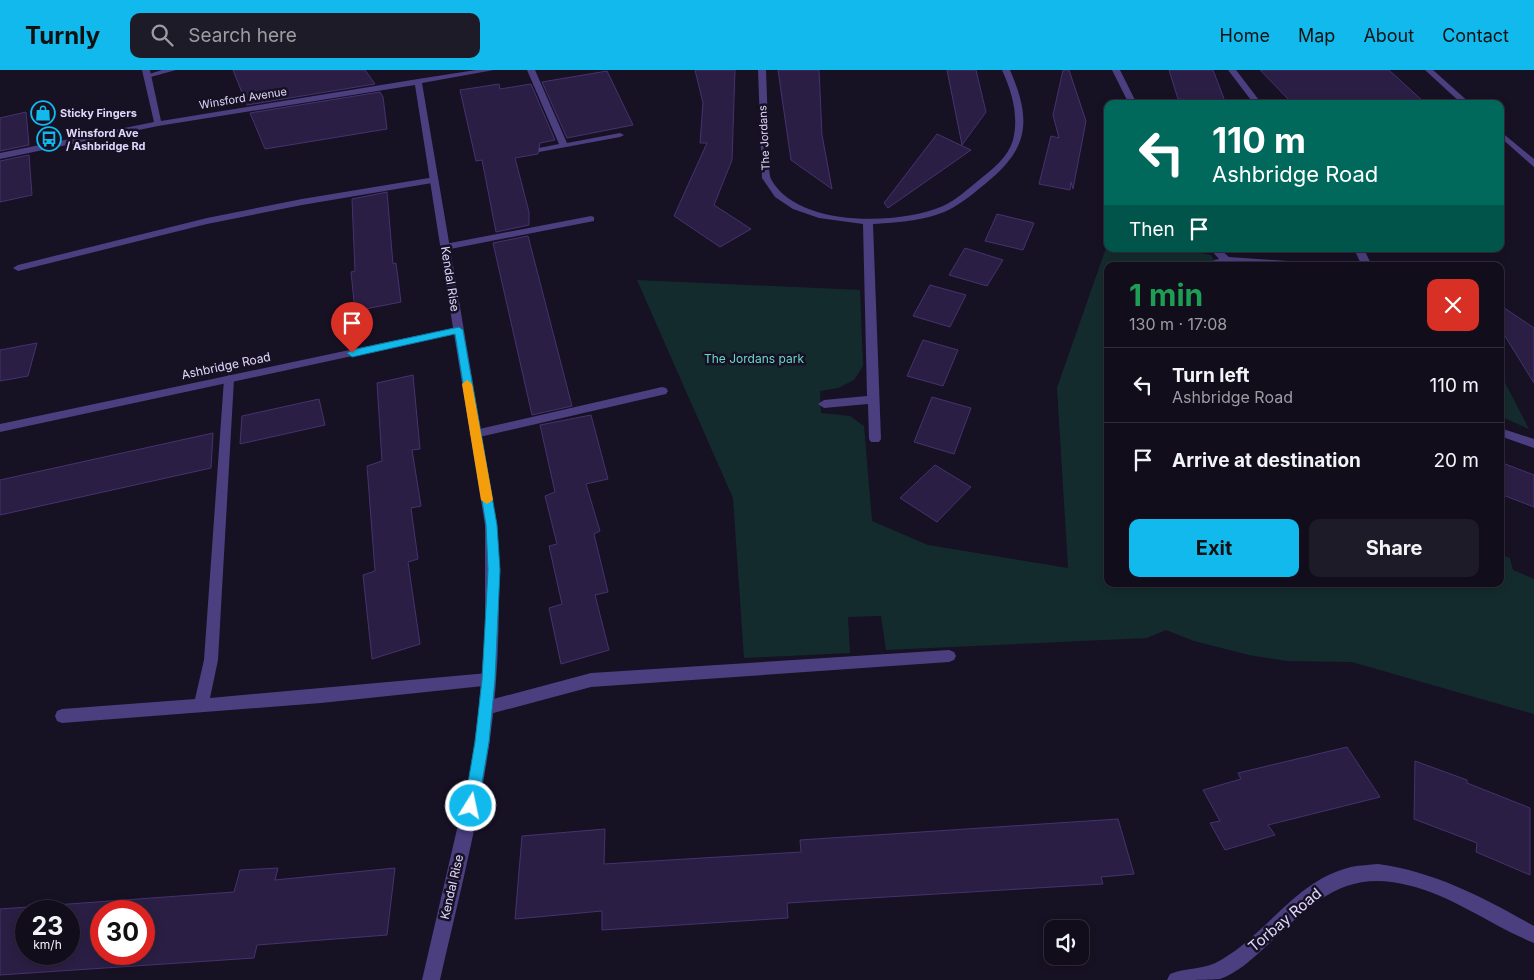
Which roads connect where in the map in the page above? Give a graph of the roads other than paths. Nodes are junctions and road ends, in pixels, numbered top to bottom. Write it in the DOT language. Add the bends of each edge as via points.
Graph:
graph roads {
  1 [pos="172,70"];
  2 [pos="490,70"];
  3 [pos="531,70"];
  4 [pos="762,70"];
  5 [pos="1006,70"];
  6 [pos="1116,70"];
  7 [pos="1232,70"];
  8 [pos="1429,70"];
  9 [pos="146,73"];
  10 [pos="418,81"];
  11 [pos="1131,100"];
  12 [pos="1255,100"];
  13 [pos="1463,100"];
  14 [pos="158,124"];
  15 [pos="620,135"];
  16 [pos="1504,137"];
  17 [pos="564,146"];
  18 [pos="542,150"];
  19 [pos="0,156"];
  20 [pos="1534,164"];
  21 [pos="434,180"];
  22 [pos="591,219"];
  23 [pos="868,220"];
  24 [pos="445,247"];
  25 [pos="1218,252"];
  26 [pos="1226,260"];
  27 [pos="1217,262"];
  28 [pos="1256,262"];
  29 [pos="18,268"];
  30 [pos="459,330"];
  31 [pos="229,380"];
  32 [pos="662,391"];
  33 [pos="872,400"];
  34 [pos="824,404"];
  35 [pos="0,428"];
  36 [pos="1504,433"];
  37 [pos="475,434"];
  38 [pos="875,439"];
  39 [pos="1534,444"];
  40 [pos="949,656"];
  41 [pos="488,680"];
  42 [pos="202,705"];
  43 [pos="486,708"];
  44 [pos="62,716"];
  45 [pos="1534,934"];
  46 [pos="431,980"];
  47 [pos="1176,980"];
  1 -- 9 [label="street"];
  2 -- 10 [label="street, Winsford Avenue"];
  3 -- 17 [label="street"];
  4 -- 23 [label="street, The Jordans" via="766,178 770,188 790,205 806,212 844,220"];
  5 -- 23 [label="street, The Jordans" via="1014,90 1019,128 1013,151 1005,162 955,203 941,210"];
  6 -- 11 [label="street"];
  7 -- 12 [label="street"];
  8 -- 13 [label="street"];
  9 -- 14 [label="street"];
  10 -- 14 [label="street, Winsford Avenue"];
  10 -- 21 [label="street, Kendal Rise"];
  14 -- 19 [label="street, Winsford Avenue"];
  15 -- 17 [label="street"];
  16 -- 20 [label="street"];
  17 -- 18 [label="street"];
  21 -- 24 [label="street, Kendal Rise"];
  21 -- 29 [label="street" via="206,221"];
  22 -- 24 [label="street"];
  23 -- 33 [label="street"];
  24 -- 30 [label="street, Kendal Rise"];
  25 -- 26 [label="street"];
  26 -- 27 [label="street"];
  26 -- 28 [label="street"];
  30 -- 31 [label="street, Ashbridge Road"];
  30 -- 37 [label="street, Kendal Rise"];
  31 -- 35 [label="street, Ashbridge Road"];
  31 -- 42 [label="street" via="211,660"];
  32 -- 37 [label="street"];
  33 -- 34 [label="street"];
  33 -- 38 [label="street"];
  36 -- 39 [label="street"];
  37 -- 41 [label="street, Kendal Rise" via="492,525 494,570"];
  40 -- 43 [label="street" via="591,680"];
  41 -- 42 [label="street"];
  41 -- 43 [label="street, Kendal Rise"];
  42 -- 44 [label="street"];
  43 -- 46 [label="street, Kendal Rise" via="471,806"];
  45 -- 47 [label="street, Torbay Road" via="1428,882 1400,874 1347,876 1326,885 1306,900 1221,972"];
}
